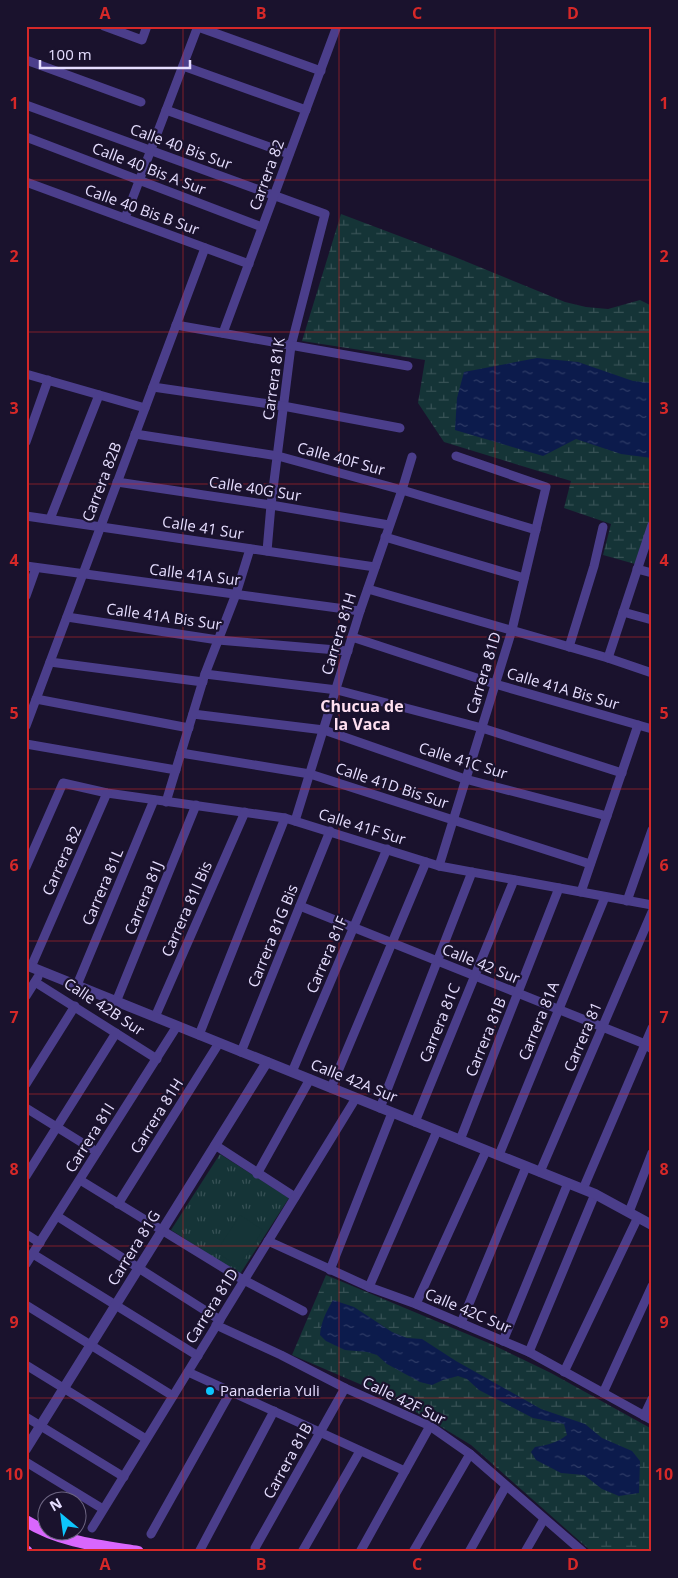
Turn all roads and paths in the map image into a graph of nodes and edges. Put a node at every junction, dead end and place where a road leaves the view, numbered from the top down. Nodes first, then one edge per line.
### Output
1 (104, 26) edge
2 (147, 26) edge
3 (198, 27) edge
4 (335, 27) edge
5 (26, 60) edge
6 (183, 66) junction
7 (321, 71) junction
8 (142, 102) dead end
9 (26, 105) edge
10 (166, 110) junction
11 (306, 110) junction
12 (26, 137) edge
13 (151, 150) junction
14 (290, 154) junction
15 (139, 180) junction
16 (26, 182) edge
17 (274, 196) junction
18 (326, 214) joint
19 (124, 218) junction
20 (262, 227) junction
21 (205, 248) junction
22 (248, 264) junction
23 (176, 325) junction
24 (223, 334) junction
25 (292, 346) junction
26 (408, 366) dead end
27 (26, 374) edge
28 (48, 380) junction
29 (153, 387) junction
30 (99, 395) junction
31 (283, 406) junction
32 (145, 408) junction
33 (400, 428) dead end
34 (135, 434) junction
35 (26, 442) edge
36 (278, 456) junction
37 (456, 456) dead end
38 (412, 457) dead end
39 (117, 482) junction
40 (402, 490) junction
41 (271, 505) junction
42 (26, 516) edge
43 (50, 519) junction
44 (389, 525) junction
45 (652, 525) edge
46 (100, 527) junction
47 (603, 527) dead end
48 (536, 530) junction
49 (385, 537) junction
50 (250, 549) junction
51 (267, 552) junction
52 (26, 566) edge
53 (375, 567) junction
54 (36, 568) junction
55 (637, 569) junction
56 (652, 573) edge
57 (82, 574) junction
58 (524, 578) junction
59 (368, 589) junction
60 (236, 594) junction
61 (26, 596) edge
62 (360, 611) junction
63 (623, 612) junction
64 (67, 617) junction
65 (652, 620) edge
66 (512, 630) junction
67 (352, 637) junction
68 (218, 640) junction
69 (569, 647) junction
70 (348, 651) junction
71 (608, 658) junction
72 (50, 662) junction
73 (652, 673) edge
74 (204, 678) junction
75 (495, 684) junction
76 (336, 690) junction
77 (36, 699) junction
78 (193, 714) junction
79 (638, 725) junction
80 (26, 726) edge
81 (189, 728) junction
82 (482, 728) junction
83 (652, 729) edge
84 (324, 730) junction
85 (26, 744) edge
86 (182, 753) junction
87 (176, 770) junction
88 (622, 773) junction
89 (310, 774) junction
90 (465, 778) junction
91 (107, 793) junction
92 (154, 800) junction
93 (166, 802) junction
94 (196, 805) junction
95 (245, 812) junction
96 (607, 816) junction
97 (285, 818) junction
98 (453, 820) junction
99 (296, 821) junction
100 (652, 830) edge
101 (330, 831) junction
102 (387, 849) junction
103 (426, 862) junction
104 (590, 864) junction
105 (439, 866) junction
106 (26, 867) edge
107 (472, 872) junction
108 (514, 880) junction
109 (559, 888) junction
110 (581, 892) junction
111 (605, 897) junction
112 (627, 901) junction
113 (652, 905) edge
114 (300, 906) junction
115 (652, 912) edge
116 (354, 928) junction
117 (392, 943) junction
118 (437, 961) junction
119 (28, 966) edge
120 (42, 971) junction
121 (474, 976) junction
122 (35, 982) junction
123 (76, 985) junction
124 (518, 993) junction
125 (26, 996) edge
126 (116, 1002) junction
127 (75, 1006) junction
128 (559, 1010) junction
129 (155, 1017) junction
130 (177, 1026) junction
131 (602, 1027) junction
132 (652, 1028) edge
133 (116, 1033) junction
134 (200, 1035) junction
135 (219, 1042) junction
136 (648, 1047) edge
137 (241, 1052) junction
138 (157, 1059) junction
139 (267, 1062) junction
140 (292, 1072) junction
141 (310, 1080) junction
142 (26, 1084) edge
143 (331, 1088) junction
144 (356, 1098) junction
145 (26, 1108) edge
146 (380, 1108) junction
147 (392, 1113) junction
148 (415, 1122) junction
149 (57, 1127) junction
150 (437, 1130) junction
151 (460, 1140) junction
152 (215, 1145) junction
153 (486, 1151) junction
154 (97, 1152) junction
155 (652, 1154) edge
156 (499, 1156) junction
157 (650, 1164) edge
158 (526, 1166) junction
159 (540, 1172) junction
160 (257, 1174) junction
161 (26, 1176) edge
162 (80, 1180) junction
163 (568, 1183) junction
164 (583, 1190) junction
165 (595, 1194) junction
166 (295, 1198) junction
167 (118, 1204) junction
168 (633, 1215) junction
169 (57, 1216) junction
170 (652, 1225) edge
171 (162, 1230) junction
172 (26, 1234) edge
173 (268, 1241) junction
174 (40, 1243) junction
175 (32, 1254) junction
176 (26, 1264) edge
177 (138, 1269) junction
178 (330, 1270) junction
179 (244, 1280) junction
180 (652, 1286) edge
181 (369, 1287) junction
182 (416, 1304) junction
183 (26, 1305) edge
184 (116, 1306) junction
185 (302, 1311) dead end
186 (218, 1323) junction
187 (462, 1323) junction
188 (502, 1341) junction
189 (91, 1345) junction
190 (529, 1352) junction
191 (198, 1356) junction
192 (26, 1365) edge
193 (188, 1372) junction
194 (564, 1372) junction
195 (64, 1388) junction
196 (345, 1388) junction
197 (231, 1391) junction
198 (603, 1393) junction
199 (173, 1396) junction
200 (652, 1399) edge
201 (274, 1411) junction
202 (26, 1417) edge
203 (648, 1418) edge
204 (40, 1426) junction
205 (430, 1426) junction
206 (320, 1432) junction
207 (146, 1439) junction
208 (26, 1449) edge
209 (360, 1450) junction
210 (470, 1454) junction
211 (26, 1462) edge
212 (405, 1471) junction
213 (124, 1476) junction
214 (506, 1486) junction
215 (103, 1510) junction
216 (544, 1519) junction
217 (26, 1521) edge
218 (92, 1528) dead end
219 (151, 1534) dead end
220 (255, 1548) dead end
221 (138, 1552) edge
222 (199, 1552) edge
223 (302, 1552) edge
224 (360, 1552) edge
225 (413, 1552) edge
226 (469, 1552) edge
227 (526, 1552) edge
228 (582, 1552) edge

1 - 2 street
3 - 6 street
3 - 7 street
4 - 7 street, Carrera 82
5 - 8 street
6 - 10 street
6 - 11 street
7 - 11 street, Carrera 82
9 - 13 street, Calle 40 Bis Sur
10 - 13 street
10 - 14 street
11 - 14 street, Carrera 82
12 - 15 street, Calle 40 Bis A Sur
13 - 15 street
13 - 17 street, Calle 40 Bis Sur
14 - 17 street, Carrera 82
15 - 19 street
15 - 20 street, Calle 40 Bis A Sur
16 - 19 street, Calle 40 Bis B Sur
17 - 18 street, Calle 40 Bis Sur
17 - 20 street, Carrera 82
18 - 25 street, Carrera 81K
19 - 21 street, Calle 40 Bis B Sur
20 - 22 street, Carrera 82
21 - 22 street, Calle 40 Bis B Sur
21 - 23 street, Carrera 82B
22 - 24 street, Carrera 82
23 - 24 street
23 - 29 street, Carrera 82B
24 - 25 street
25 - 26 street
25 - 31 street, Carrera 81K
27 - 28 street
28 - 30 street
28 - 35 street
29 - 31 street
29 - 32 street, Carrera 82B
30 - 32 street
30 - 43 street
31 - 33 street
31 - 36 street, Carrera 81K
32 - 34 street, Carrera 82B
34 - 36 street, Calle 40F Sur
34 - 39 street, Carrera 82B
36 - 40 street, Calle 40F Sur
36 - 41 street, Carrera 81K
37 - 48 street, Carrera 81D
38 - 40 street, Carrera 81H
39 - 41 street, Calle 40G Sur
39 - 46 street, Carrera 82B
40 - 44 street, Carrera 81H
40 - 48 street, Calle 40F Sur
41 - 44 street, Calle 40G Sur
41 - 51 street, Carrera 81K
42 - 43 street, Calle 41 Sur
43 - 46 street, Calle 41 Sur
44 - 49 street, Carrera 81H
45 - 55 street
46 - 50 street, Calle 41 Sur
46 - 57 street, Carrera 82B
47 - 69 street
48 - 58 street, Carrera 81D
49 - 53 street, Carrera 81H
49 - 58 street
50 - 51 street, Calle 41 Sur
50 - 60 street
51 - 53 street, Calle 41 Sur
52 - 54 street, Calle 41A Sur
53 - 59 street, Carrera 81H
54 - 57 street, Calle 41A Sur
54 - 61 street
55 - 56 street
55 - 63 street
57 - 60 street, Calle 41A Sur
57 - 64 street, Carrera 82B
58 - 66 street, Carrera 81D
59 - 62 street, Carrera 81H
59 - 66 street
60 - 62 street, Calle 41A Sur
60 - 68 street
62 - 67 street, Carrera 81H
63 - 65 street
63 - 71 street
64 - 68 street, Calle 41A Bis Sur
64 - 72 street, Carrera 82B
66 - 69 street
66 - 75 street, Carrera 81D
67 - 70 street, Carrera 81H
67 - 75 street, Calle 41A Bis Sur
68 - 70 street, Calle 41A Bis Sur
68 - 74 street
69 - 71 street
70 - 76 street, Carrera 81H
71 - 73 street
72 - 74 street
72 - 77 street, Carrera 82B
74 - 76 street
74 - 78 street
75 - 79 street, Calle 41A Bis Sur
75 - 82 street, Carrera 81D
76 - 82 street
76 - 84 street, Carrera 81H
77 - 80 street, Carrera 82B
77 - 81 street
78 - 81 street
78 - 84 street, Calle 41C Sur
79 - 83 street, Calle 41A Bis Sur
79 - 88 street
81 - 86 street
82 - 88 street
82 - 90 street, Carrera 81D
84 - 89 street, Carrera 81H
84 - 90 street, Calle 41C Sur
85 - 87 street
86 - 87 street
86 - 89 street, Calle 41D Bis Sur
87 - 93 street
88 - 96 street
89 - 98 street, Calle 41D Bis Sur
89 - 99 street, Carrera 81H
90 - 96 street, Calle 41C Sur
90 - 98 street, Carrera 81D
91 - 92 street, Calle 41F Sur
91 - 106 street, Calle 41F Sur
91 - 119 street, Carrera 82
92 - 93 street, Calle 41F Sur
92 - 123 street, Carrera 81L
93 - 94 street, Calle 41F Sur
94 - 95 street, Calle 41F Sur
94 - 126 street, Carrera 81J
95 - 97 street, Calle 41F Sur
95 - 129 street, Carrera 81I Bis
96 - 104 street
97 - 99 street, Calle 41F Sur
97 - 134 street
98 - 104 street, Calle 41D Bis Sur
98 - 105 street, Carrera 81D
99 - 101 street, Calle 41F Sur
100 - 112 street
101 - 102 street, Calle 41F Sur
101 - 114 street, Carrera 81G Bis
102 - 103 street, Calle 41F Sur
102 - 116 street, Carrera 81F
103 - 105 street, Calle 41F Sur
103 - 117 street
104 - 110 street
105 - 107 street, Calle 41F Sur
107 - 108 street, Calle 41F Sur
107 - 118 street
108 - 109 street, Calle 41F Sur
108 - 121 street, Carrera 81C
109 - 110 street, Calle 41F Sur
109 - 124 street, Carrera 81B
110 - 111 street, Calle 41F Sur
111 - 112 street, Calle 41F Sur
111 - 128 street, Carrera 81A
112 - 113 street, Calle 41F Sur
114 - 116 street, Calle 42 Sur
114 - 137 street, Carrera 81G Bis
115 - 131 street, Carrera 81
116 - 117 street, Calle 42 Sur
116 - 140 street, Carrera 81F
117 - 118 street, Calle 42 Sur
117 - 143 street
118 - 121 street, Calle 42 Sur
118 - 146 street
119 - 120 street
120 - 122 street
120 - 123 street, Calle 42A Sur
121 - 124 street, Calle 42 Sur
121 - 148 street, Carrera 81C
122 - 125 street
122 - 127 street, Calle 42B Sur
123 - 126 street, Calle 42A Sur
124 - 128 street, Calle 42 Sur
124 - 151 street, Carrera 81B
126 - 129 street, Calle 42A Sur
127 - 133 street, Calle 42B Sur
127 - 142 street
128 - 131 street, Calle 42 Sur
128 - 156 street, Carrera 81A
129 - 130 street, Calle 42A Sur
130 - 134 street, Calle 42A Sur
130 - 138 street, Carrera 81I
131 - 136 street, Calle 42 Sur
131 - 159 street, Carrera 81
132 - 136 street
133 - 138 street, Calle 42B Sur
133 - 149 street
134 - 135 street, Calle 42A Sur
135 - 137 street, Calle 42A Sur
135 - 167 street, Carrera 81H
136 - 164 street
137 - 139 street, Calle 42A Sur
138 - 154 street, Carrera 81I
139 - 140 street, Calle 42A Sur
139 - 152 street, Carrera 81G
140 - 141 street, Calle 42A Sur
141 - 143 street, Calle 42A Sur
141 - 160 street
143 - 144 street, Calle 42A Sur
144 - 146 street, Calle 42A Sur
144 - 166 street, Carrera 81D
145 - 149 street
146 - 147 street, Calle 42A Sur
147 - 148 street, Calle 42A Sur
147 - 178 street
148 - 150 street, Calle 42A Sur
149 - 154 street
149 - 161 street
150 - 151 street, Calle 42A Sur
150 - 181 street
151 - 153 street, Calle 42A Sur
152 - 160 street
152 - 171 street, Carrera 81G
153 - 156 street, Calle 42A Sur
153 - 182 street
154 - 162 street, Carrera 81I
155 - 157 street
156 - 158 street, Calle 42A Sur
157 - 168 street
158 - 159 street, Calle 42A Sur
158 - 187 street
159 - 163 street, Calle 42A Sur
160 - 166 street
162 - 167 street
162 - 169 street, Carrera 81I
163 - 164 street, Calle 42A Sur
163 - 188 street
164 - 165 street, Calle 42A Sur
165 - 168 street, Calle 42A Sur
165 - 190 street
166 - 173 street, Carrera 81D
167 - 171 street
168 - 170 street, Calle 42A Sur
168 - 194 street
169 - 174 street, Carrera 81I
169 - 177 street, Calle 42F Sur
171 - 177 street, Carrera 81G
171 - 179 street
172 - 174 street
173 - 178 street, Calle 42C Sur
173 - 179 street, Carrera 81D
174 - 175 street, Carrera 81I
175 - 176 street, Carrera 81I
175 - 184 street
177 - 184 street, Carrera 81G
177 - 186 street, Calle 42F Sur
178 - 181 street, Calle 42C Sur
179 - 185 street
179 - 186 street, Carrera 81D
180 - 198 street
181 - 182 street, Calle 42C Sur
182 - 187 street, Calle 42C Sur
183 - 189 street
184 - 189 street, Carrera 81G
184 - 191 street
186 - 191 street, Carrera 81D
186 - 196 street, Calle 42F Sur
187 - 188 street, Calle 42C Sur
188 - 190 street, Calle 42C Sur
189 - 195 street, Carrera 81G
189 - 199 street
190 - 194 street, Calle 42C Sur
191 - 193 street, Carrera 81D
192 - 195 street
193 - 197 street
193 - 199 street, Carrera 81D
194 - 198 street, Calle 42C Sur
195 - 204 street, Carrera 81G
195 - 207 street
196 - 205 street, Calle 42F Sur
196 - 206 street, Carrera 81B
197 - 201 street
197 - 219 street
198 - 203 street, Calle 42C Sur
199 - 207 street, Carrera 81D
200 - 203 street
201 - 206 street
201 - 222 street
202 - 204 street
204 - 208 street, Carrera 81G
204 - 213 street
205 - 210 street, Calle 42F Sur
205 - 212 street
206 - 209 street
206 - 220 street, Carrera 81B
207 - 213 street, Carrera 81D
209 - 212 street
209 - 223 street
210 - 214 street, Calle 42F Sur
210 - 225 street
211 - 215 street
212 - 224 street
213 - 215 street, Carrera 81D
214 - 216 street, Calle 42F Sur
214 - 226 street
215 - 218 street, Carrera 81D
216 - 227 street
216 - 228 street, Calle 42F Sur
217 - 221 main road

